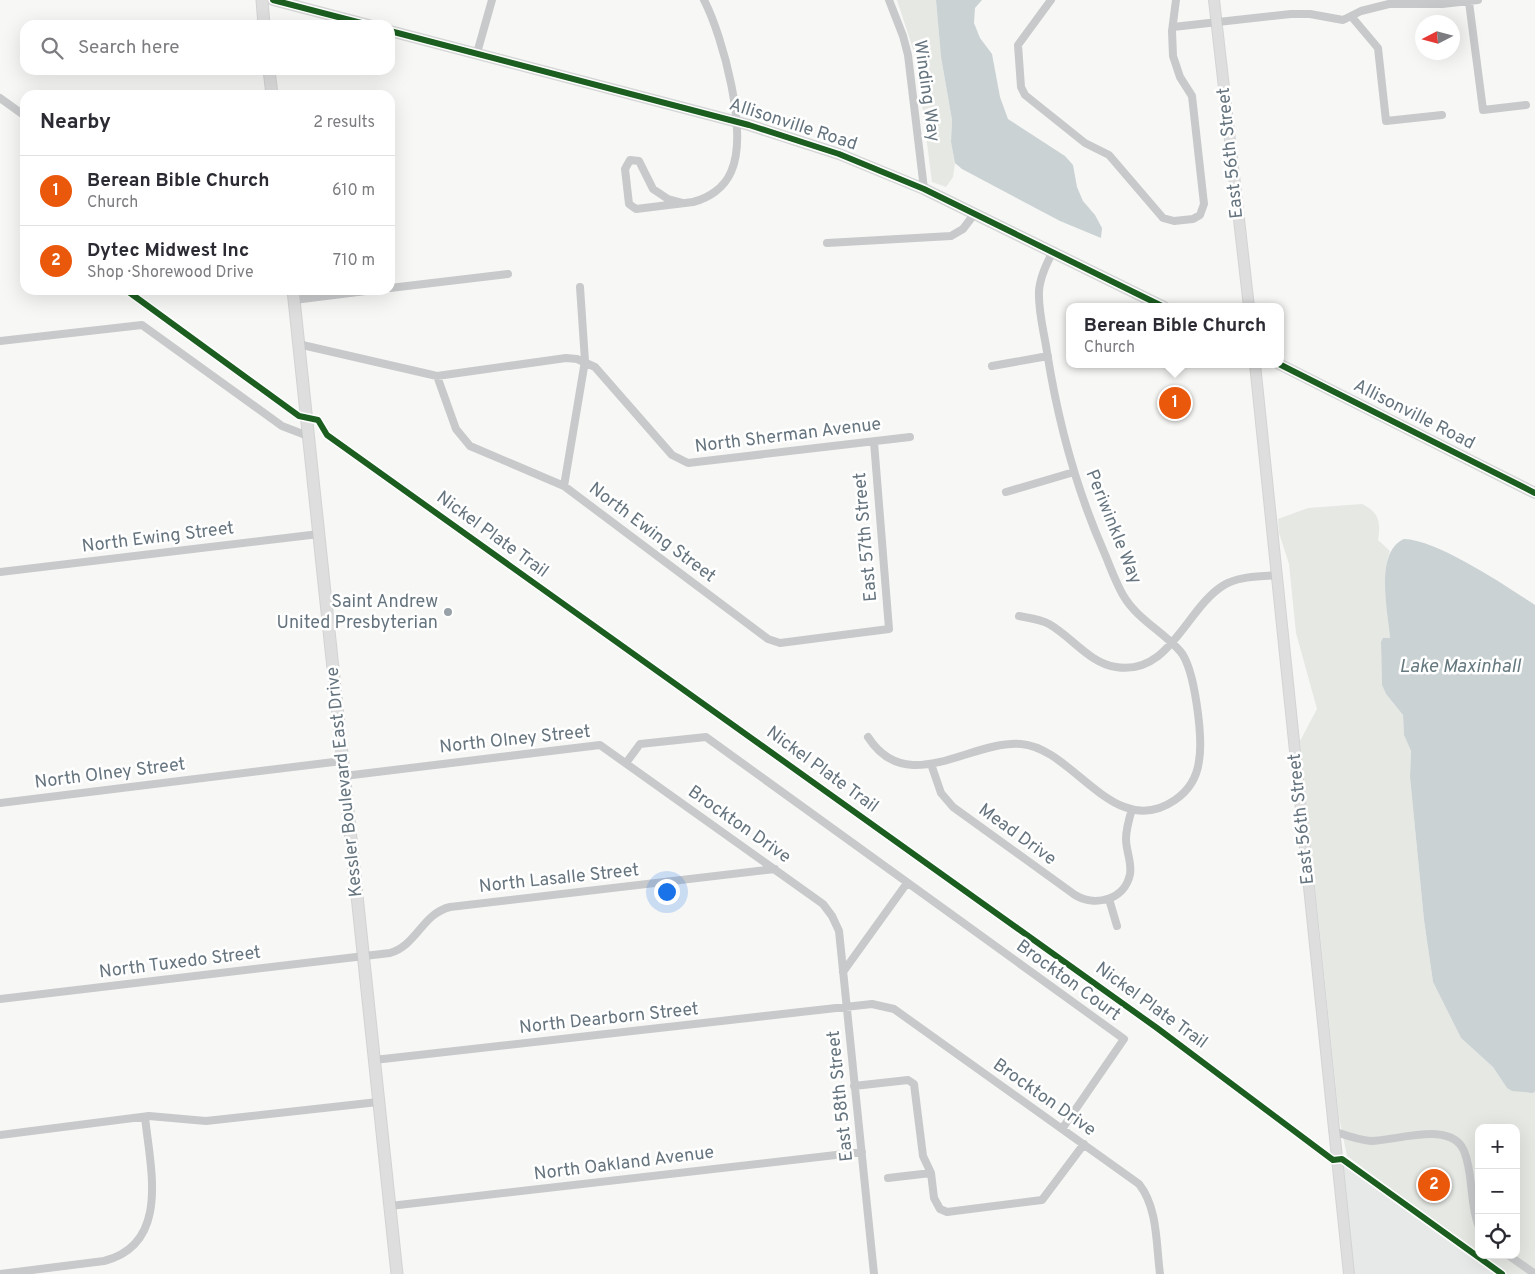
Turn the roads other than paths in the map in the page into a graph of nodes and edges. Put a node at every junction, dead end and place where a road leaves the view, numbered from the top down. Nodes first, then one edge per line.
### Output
1 (262, 0) edge
2 (273, 0) edge
3 (492, 0) edge
4 (704, 0) edge
5 (889, 0) edge
6 (1052, 0) edge
7 (1176, 0) edge
8 (1214, 0) edge
9 (1478, 0) edge
10 (1469, 2) junction
11 (1351, 16) junction
12 (264, 20) edge
13 (349, 20) edge
14 (1217, 23) junction
15 (1173, 28) junction
16 (395, 32) edge
17 (477, 53) junction
18 (270, 75) edge
19 (271, 90) edge
20 (0, 98) edge
21 (1526, 106) dead end
22 (20, 112) edge
23 (1442, 116) dead end
24 (735, 122) junction
25 (924, 188) junction
26 (683, 203) junction
27 (974, 213) junction
28 (827, 243) dead end
29 (1053, 251) junction
30 (508, 274) dead end
31 (395, 287) edge
32 (580, 287) dead end
33 (293, 295) edge
34 (1156, 303) edge
35 (1249, 303) edge
36 (0, 341) edge
37 (298, 344) junction
38 (1048, 356) junction
39 (585, 361) junction
40 (992, 366) dead end
41 (1284, 367) edge
42 (1255, 368) edge
43 (437, 376) junction
44 (308, 436) junction
45 (910, 437) dead end
46 (874, 442) junction
47 (1074, 472) junction
48 (564, 486) junction
49 (1006, 492) dead end
50 (1535, 494) edge
51 (319, 534) junction
52 (0, 572) edge
53 (1276, 575) junction
54 (1019, 616) dead end
55 (889, 629) joint
56 (1171, 643) junction
57 (868, 738) dead end
58 (342, 761) junction
59 (626, 763) junction
60 (931, 764) junction
61 (344, 776) junction
62 (0, 803) edge
63 (1132, 809) junction
64 (776, 869) junction
65 (907, 883) junction
66 (1109, 899) junction
67 (832, 916) joint
68 (1117, 926) dead end
69 (363, 955) junction
70 (843, 972) junction
71 (0, 999) edge
72 (846, 1007) junction
73 (374, 1060) junction
74 (854, 1086) junction
75 (378, 1102) junction
76 (145, 1117) junction
77 (1062, 1130) junction
78 (1333, 1131) junction
79 (0, 1135) edge
80 (1084, 1144) junction
81 (862, 1152) junction
82 (931, 1173) junction
83 (888, 1178) dead end
84 (1475, 1185) edge
85 (390, 1206) junction
86 (1475, 1214) edge
87 (1513, 1259) edge
88 (0, 1274) edge
89 (397, 1274) edge
90 (874, 1274) edge
91 (1160, 1274) edge
92 (1349, 1274) edge
93 (1534, 1274) edge

1 - 12 main road
2 - 13 street
3 - 17 street
4 - 24 street
5 - 25 street, Winding Way
6 - 15 street
7 - 15 street
8 - 14 street, East 56th Street
9 - 10 street
10 - 11 street
10 - 21 street
11 - 14 street
11 - 23 street
14 - 15 street
14 - 35 street, East 56th Street
16 - 17 street, Allisonville Road
17 - 24 street, Allisonville Road
18 - 19 main road
20 - 22 street
24 - 25 street, Allisonville Road
24 - 26 street
25 - 27 street, Allisonville Road
26 - 26 street
27 - 28 street
27 - 29 street, Allisonville Road
29 - 34 street, Allisonville Road
29 - 38 street, Periwinkle Way
30 - 31 street
32 - 39 street
33 - 37 main road, Kessler Boulevard East Drive
36 - 44 street
37 - 43 street
37 - 44 main road, Kessler Boulevard East Drive
38 - 40 street
38 - 47 street, Periwinkle Way
39 - 43 street
39 - 46 street, North Sherman Avenue
39 - 48 street
41 - 50 street, Allisonville Road
42 - 53 street, East 56th Street
43 - 48 street, North Ewing Street
44 - 51 main road, Kessler Boulevard East Drive
45 - 46 street, North Sherman Avenue
46 - 55 street, East 57th Street
47 - 49 street
47 - 56 street, Periwinkle Way
48 - 55 street, North Ewing Street
51 - 52 street, North Ewing Street
51 - 58 main road, Kessler Boulevard East Drive
53 - 56 street
53 - 78 street, East 56th Street
54 - 56 street
56 - 63 street, Periwinkle Way
57 - 60 street
58 - 61 main road, Kessler Boulevard East Drive
58 - 62 street, North Olney Street
59 - 61 street, North Olney Street
59 - 64 street, Brockton Drive
59 - 65 street, Brockton Court
60 - 63 street
60 - 66 street, Mead Drive
61 - 69 main road, Kessler Boulevard East Drive
63 - 66 street
64 - 67 street, Brockton Drive
64 - 69 street, North Lasalle Street
65 - 70 street
65 - 77 street, Brockton Court
66 - 68 street
67 - 70 street, East 58th Street
69 - 71 street, North Tuxedo Street
69 - 73 main road, Kessler Boulevard East Drive
70 - 72 street, East 58th Street
72 - 73 street, North Dearborn Street
72 - 74 street, East 58th Street
72 - 77 street, Brockton Drive
73 - 75 main road, Kessler Boulevard East Drive
74 - 81 street, East 58th Street
74 - 82 street
75 - 76 street
75 - 85 main road, Kessler Boulevard East Drive
76 - 79 street
76 - 88 street
77 - 80 street, Brockton Drive
78 - 84 street
78 - 92 street, East 56th Street
80 - 82 street
80 - 91 street, Brockton Drive
81 - 85 street, North Oakland Avenue
81 - 90 street, East 58th Street
82 - 83 street
84 - 86 street
85 - 89 main road, Kessler Boulevard East Drive
87 - 93 street

